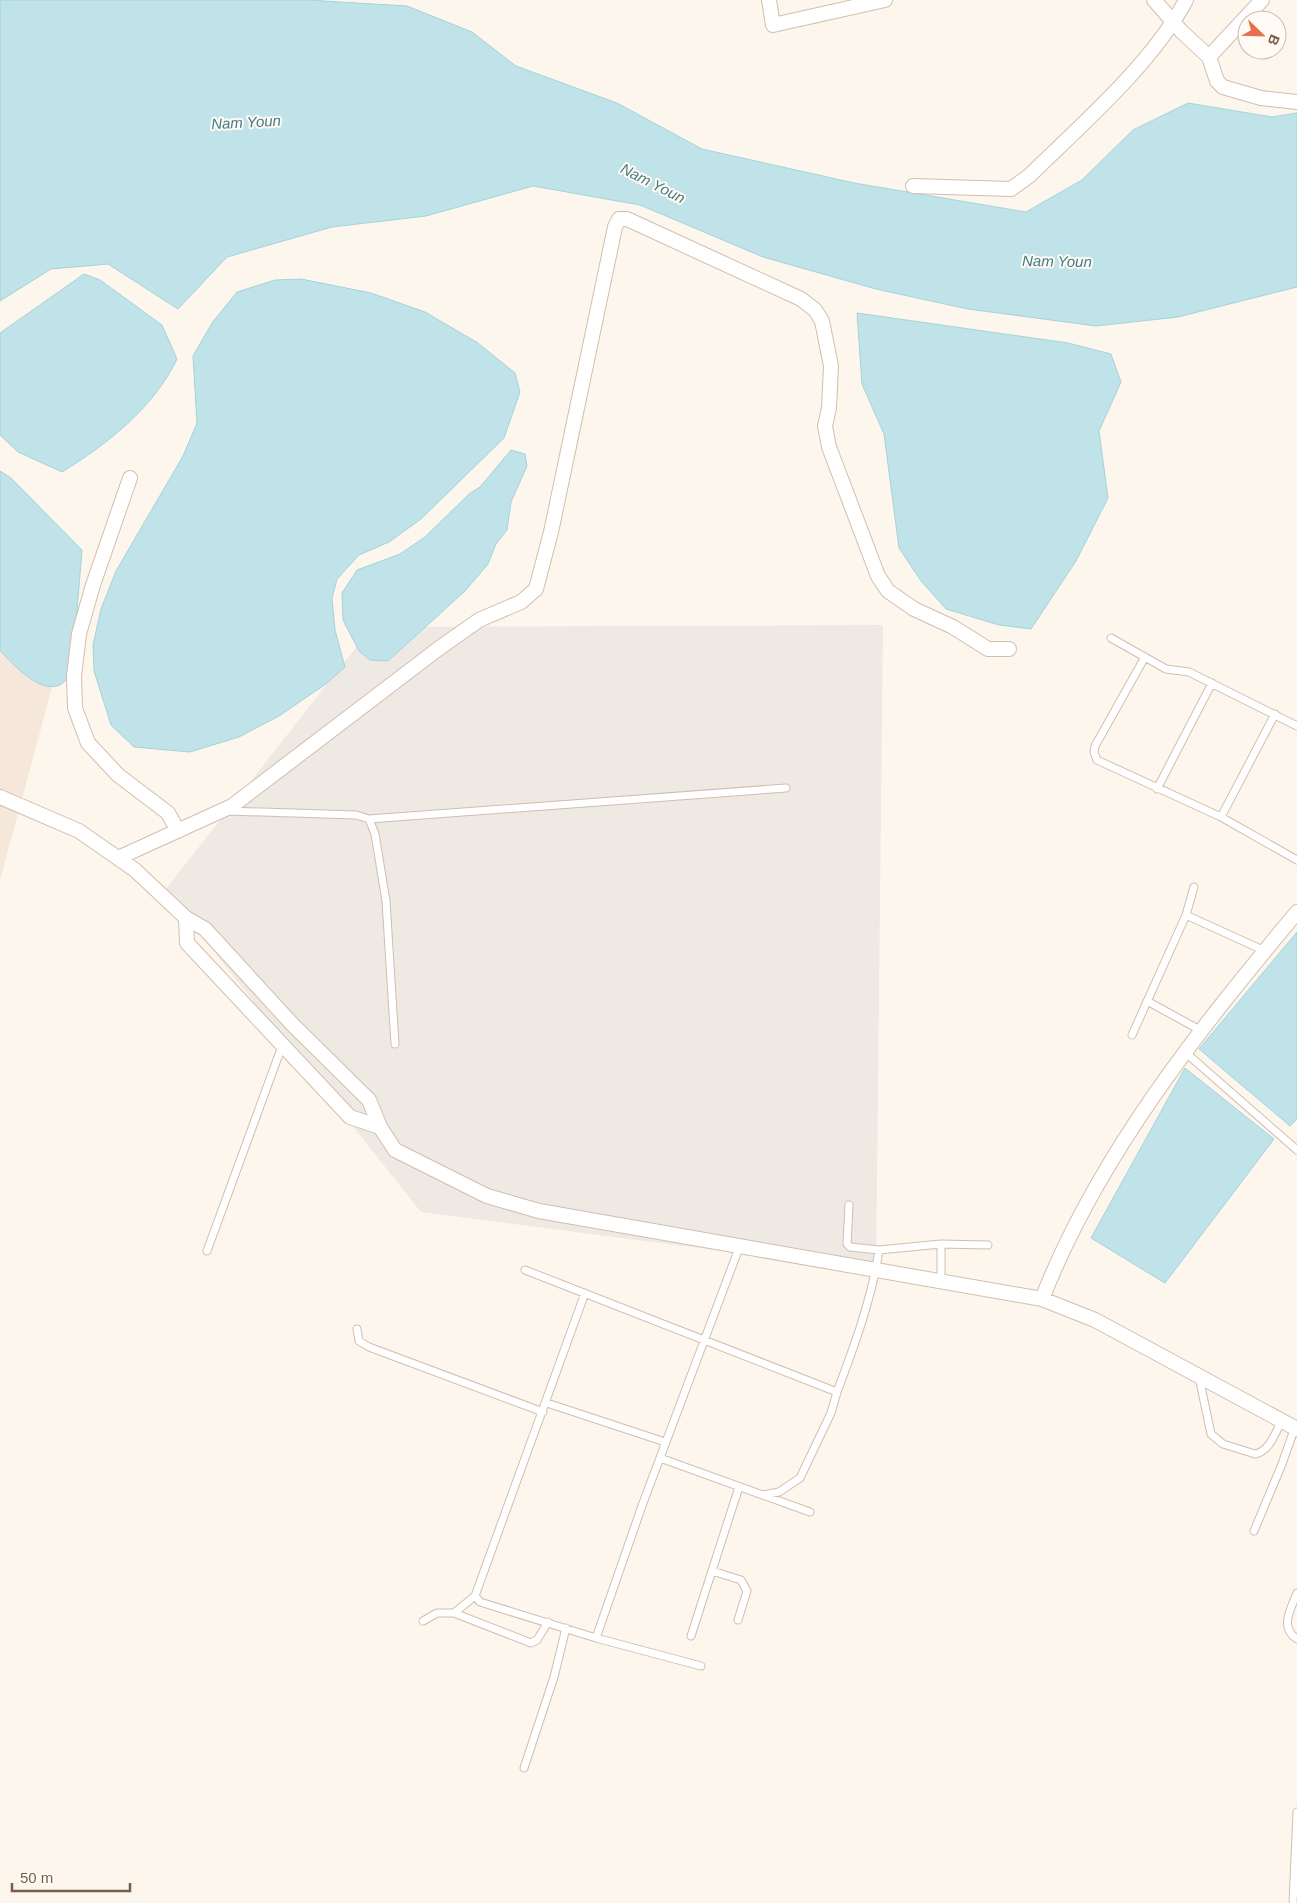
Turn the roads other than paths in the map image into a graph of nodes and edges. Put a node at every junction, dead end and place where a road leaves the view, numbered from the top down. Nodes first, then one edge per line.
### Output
1 (769, 0) edge
2 (885, 0) edge
3 (1154, 0) edge
4 (1186, 0) edge
5 (1262, 0) edge
6 (1178, 26) junction
7 (1206, 53) junction
8 (1297, 102) edge
9 (913, 186) dead end
10 (130, 478) dead end
11 (1111, 638) dead end
12 (1009, 649) dead end
13 (1145, 657) junction
14 (1212, 683) junction
15 (1275, 714) junction
16 (1297, 726) edge
17 (786, 788) dead end
18 (1157, 789) junction
19 (0, 797) edge
20 (222, 811) junction
21 (1221, 817) junction
22 (368, 820) junction
23 (178, 830) junction
24 (118, 858) junction
25 (1297, 860) edge
26 (1194, 887) dead end
27 (1297, 912) edge
28 (1186, 915) junction
29 (186, 918) junction
30 (1265, 951) junction
31 (1147, 1001) junction
32 (1200, 1030) junction
33 (1132, 1035) dead end
34 (395, 1044) dead end
35 (282, 1046) junction
36 (1186, 1053) junction
37 (380, 1127) junction
38 (1296, 1147) edge
39 (849, 1206) dead end
40 (941, 1244) junction
41 (988, 1245) dead end
42 (739, 1248) junction
43 (879, 1250) junction
44 (207, 1251) dead end
45 (525, 1270) dead end
46 (876, 1271) junction
47 (941, 1282) junction
48 (585, 1293) junction
49 (1042, 1299) junction
50 (357, 1329) dead end
51 (704, 1340) junction
52 (1198, 1375) junction
53 (837, 1392) junction
54 (547, 1403) junction
55 (543, 1412) junction
56 (1282, 1420) junction
57 (1296, 1428) edge
58 (666, 1442) junction
59 (660, 1458) junction
60 (739, 1487) junction
61 (763, 1495) junction
62 (810, 1512) dead end
63 (1254, 1531) dead end
64 (712, 1571) junction
65 (1297, 1593) edge
66 (475, 1596) junction
67 (454, 1613) junction
68 (738, 1620) dead end
69 (423, 1622) dead end
70 (548, 1622) junction
71 (566, 1628) junction
72 (691, 1636) dead end
73 (596, 1638) junction
74 (1297, 1639) edge
75 (701, 1666) dead end
76 (524, 1768) dead end
77 (1297, 1812) edge
78 (1293, 1903) edge

1 - 2 street
3 - 6 street
4 - 6 street
5 - 7 street
6 - 7 street
6 - 9 street
7 - 8 street
10 - 23 street
11 - 13 lane
12 - 20 street
13 - 14 lane
13 - 18 lane
14 - 15 lane
14 - 18 lane
15 - 16 lane
15 - 21 lane
17 - 22 lane
18 - 21 lane
19 - 24 street
20 - 22 lane
20 - 23 street
21 - 25 lane
22 - 34 lane
23 - 24 street
24 - 29 street
26 - 28 lane
27 - 30 street
28 - 30 lane
28 - 31 lane
29 - 35 street
29 - 37 street
30 - 32 street
31 - 32 lane
31 - 33 lane
32 - 36 street
35 - 37 street
35 - 44 lane
36 - 38 lane
36 - 49 street
37 - 42 street
39 - 43 lane
40 - 41 lane
40 - 43 lane
40 - 47 lane
42 - 46 street
42 - 51 lane
43 - 46 lane
45 - 48 lane
46 - 47 street
46 - 53 lane
47 - 49 street
48 - 51 lane
48 - 54 lane
49 - 52 street
50 - 55 lane
51 - 53 lane
51 - 58 lane
52 - 56 street
52 - 56 lane
53 - 61 lane
54 - 55 lane
54 - 58 lane
55 - 66 lane
56 - 57 street
57 - 63 lane
58 - 59 lane
59 - 60 lane
59 - 73 lane
60 - 61 lane
60 - 64 lane
61 - 62 lane
64 - 68 lane
64 - 72 lane
65 - 74 lane
66 - 67 lane
66 - 70 lane
67 - 69 lane
67 - 70 lane
70 - 71 lane
71 - 73 lane
71 - 76 lane
73 - 75 lane
77 - 78 lane

